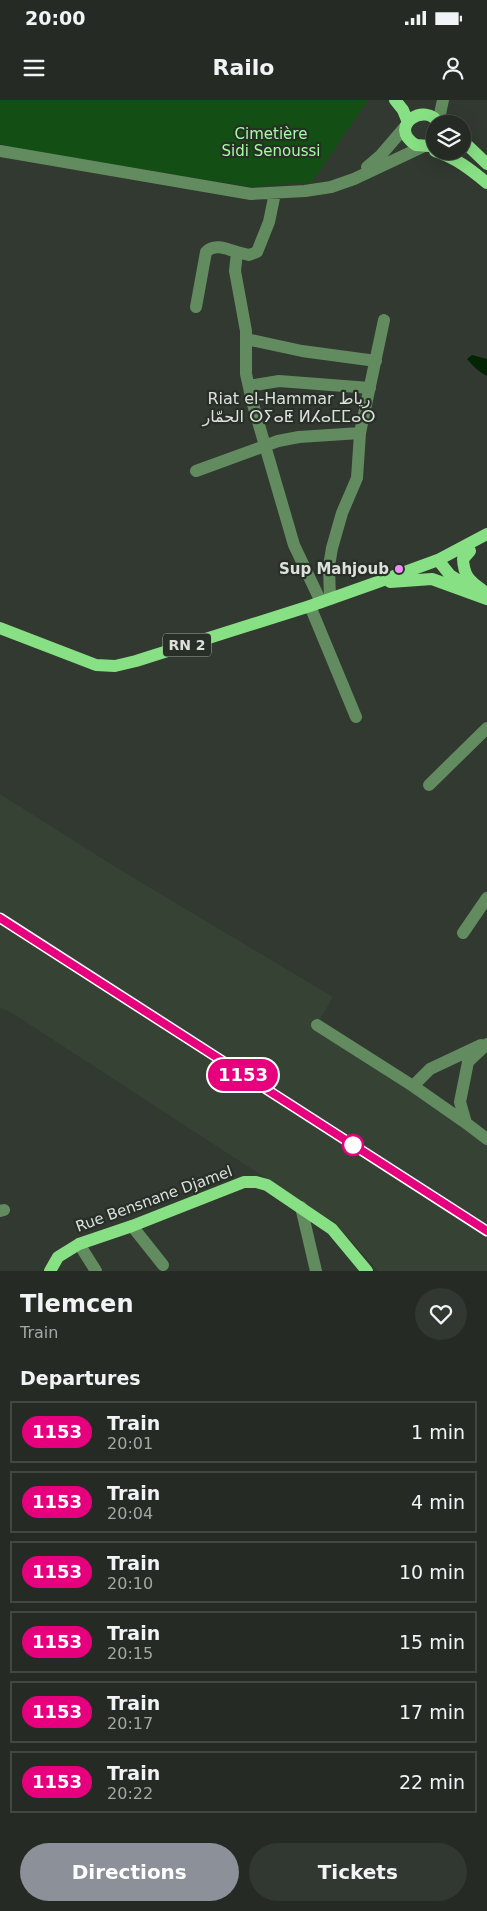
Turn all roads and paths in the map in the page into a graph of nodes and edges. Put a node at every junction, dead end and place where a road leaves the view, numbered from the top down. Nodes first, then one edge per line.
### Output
1 (395, 100) edge
2 (418, 100) edge
3 (443, 100) edge
4 (432, 115) edge
5 (433, 115) edge
6 (440, 115) edge
7 (406, 123) junction
8 (426, 146) edge
9 (426, 149) edge
10 (471, 149) edge
11 (0, 151) edge
12 (457, 160) edge
13 (487, 164) edge
14 (354, 179) junction
15 (487, 183) edge
16 (275, 193) junction
17 (237, 252) junction
18 (196, 307) dead end
19 (384, 320) dead end
20 (246, 339) junction
21 (376, 361) junction
22 (249, 386) junction
23 (370, 388) junction
24 (360, 433) junction
25 (265, 445) junction
26 (196, 472) dead end
27 (487, 534) edge
28 (487, 539) edge
29 (470, 551) junction
30 (440, 563) junction
31 (375, 583) junction
32 (487, 597) edge
33 (320, 602) junction
34 (0, 628) edge
35 (356, 717) dead end
36 (487, 728) edge
37 (429, 785) dead end
38 (487, 898) edge
39 (463, 933) dead end
40 (317, 1025) dead end
41 (487, 1043) edge
42 (413, 1086) junction
43 (466, 1123) junction
44 (487, 1139) edge
45 (301, 1207) junction
46 (132, 1226) junction
47 (79, 1244) junction
48 (163, 1265) dead end
49 (50, 1271) edge
50 (96, 1271) edge
51 (316, 1271) edge
52 (368, 1271) edge

1 - 7 main road
2 - 5 main road
3 - 6 street
4 - 7 main road
7 - 8 main road
7 - 14 street
9 - 14 street
10 - 13 main road
11 - 16 street
12 - 15 main road
14 - 16 street
16 - 17 street
17 - 18 street
17 - 20 street
19 - 21 street
20 - 21 street
20 - 22 street
21 - 23 street
22 - 23 street
22 - 25 street
23 - 24 street
24 - 25 street
24 - 33 street
25 - 26 street
25 - 33 street
27 - 30 main road, RN 2
28 - 29 main road, RN 2
29 - 30 main road, RN 2
29 - 32 main road
30 - 31 main road, RN 2
30 - 32 main road
31 - 32 main road
31 - 33 main road, RN 2
33 - 34 main road, RN 2
33 - 35 street
36 - 37 street
38 - 39 street
40 - 42 street
41 - 42 street
41 - 43 street
42 - 43 street
43 - 44 street
45 - 46 main road, Rue Bensnane Djamel
45 - 51 street
45 - 52 main road, Rue Bensnane Djamel
46 - 47 main road, Rue Bensnane Djamel
46 - 48 street
47 - 49 main road, Rue Bensnane Djamel
47 - 50 street

